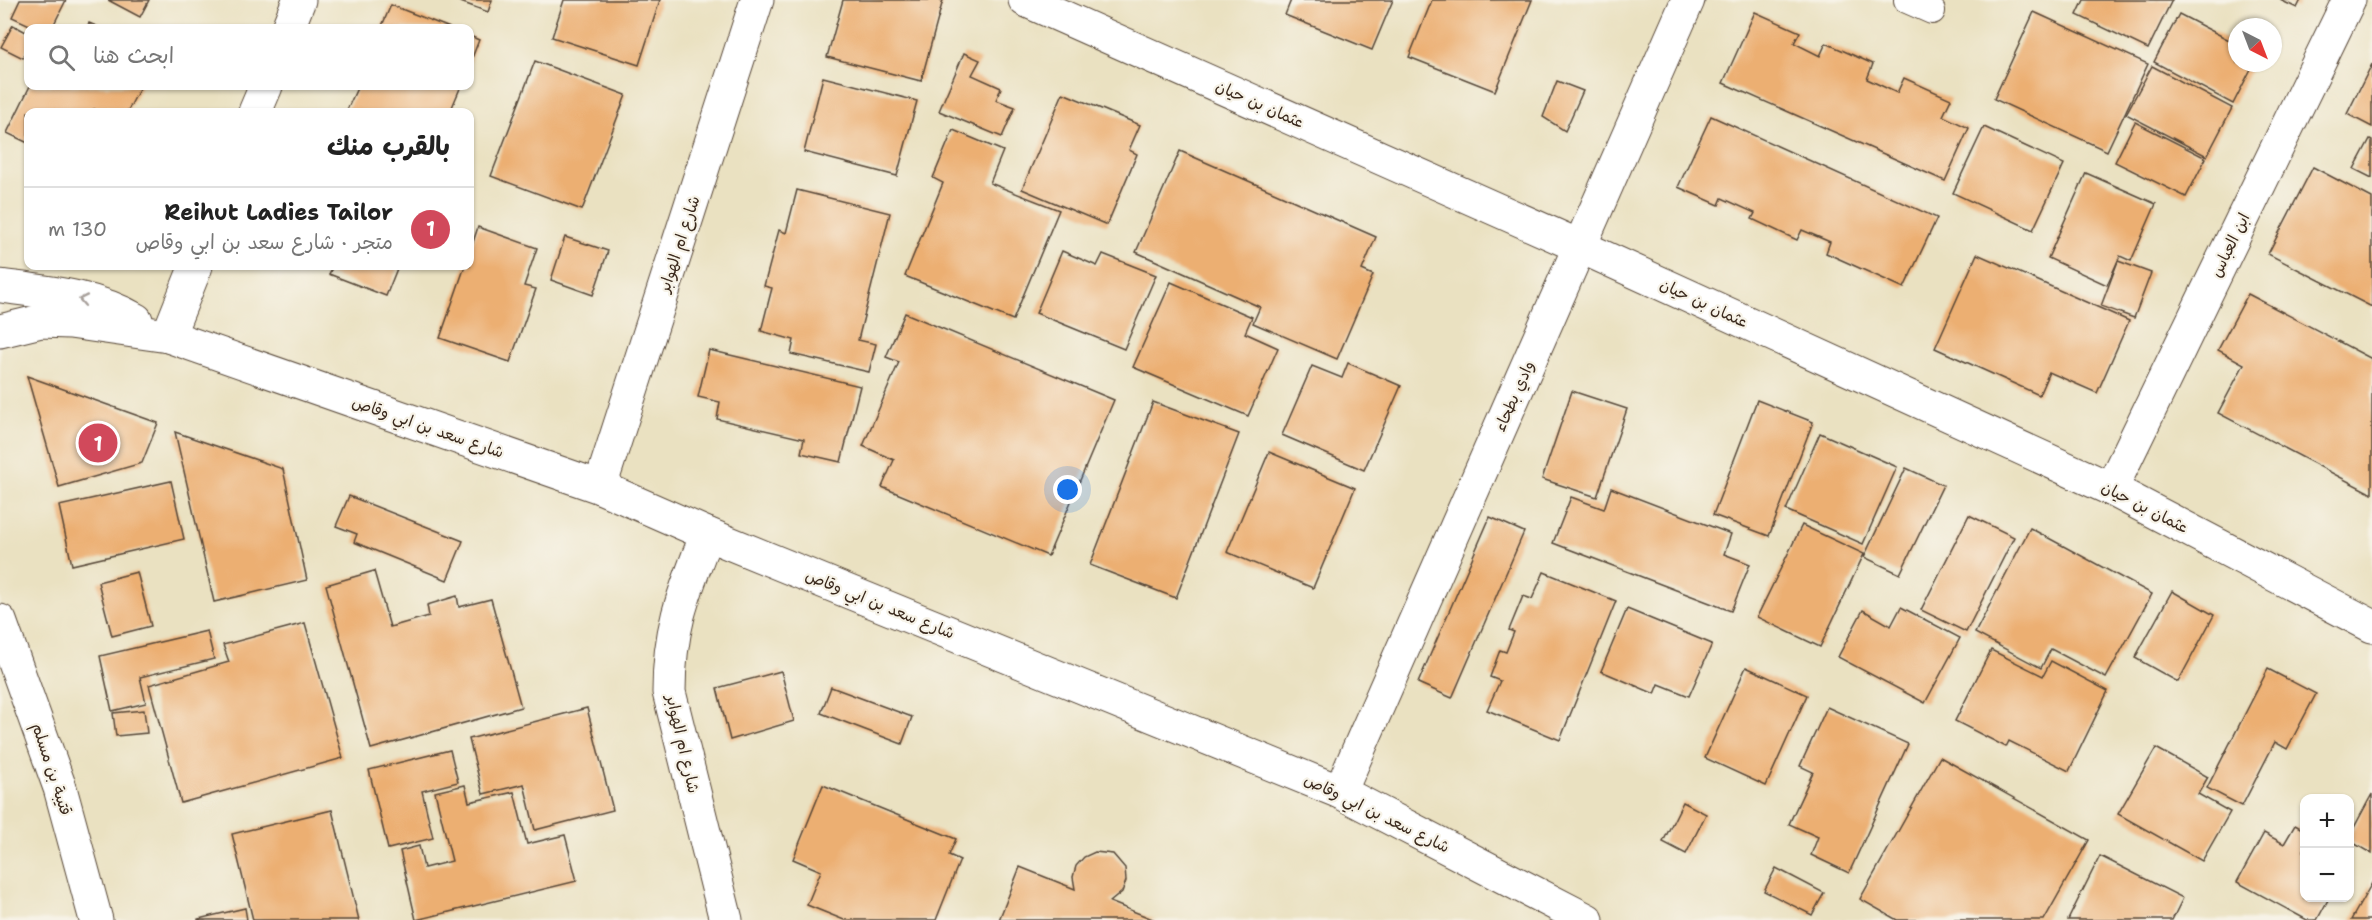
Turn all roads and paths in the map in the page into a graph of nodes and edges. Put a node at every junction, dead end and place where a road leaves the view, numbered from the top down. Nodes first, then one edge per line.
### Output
1 (299, 0) edge
2 (757, 0) edge
3 (1025, 0) edge
4 (1688, 0) edge
5 (1907, 0) edge
6 (2349, 0) edge
7 (1932, 11) dead end
8 (290, 24) edge
9 (264, 90) edge
10 (257, 108) edge
11 (1579, 246) junction
12 (194, 270) edge
13 (0, 286) edge
14 (0, 331) edge
15 (161, 335) junction
16 (600, 487) junction
17 (2111, 489) junction
18 (707, 534) junction
19 (0, 621) edge
20 (2372, 626) edge
21 (1340, 792) junction
22 (96, 920) edge
23 (726, 920) edge
24 (1587, 920) edge

1 - 8 street
2 - 16 street, شارع ام الهوابر
3 - 11 street, عثمان بن حيان
4 - 11 street, وادي بطحاء
5 - 7 lane
6 - 17 street, ابن العباس
9 - 10 street
11 - 17 street, عثمان بن حيان
11 - 21 street, وادي بطحاء
12 - 15 street
15 -> 13 street, شارع سعد بن ابي وقاص
14 - 15 street, شارع سعد بن ابي وقاص
15 - 16 street, شارع سعد بن ابي وقاص
16 - 18 street, شارع سعد بن ابي وقاص
17 - 20 street, عثمان بن حيان
18 - 21 street, شارع سعد بن ابي وقاص
18 - 23 street, شارع ام الهوابر
19 - 22 street, قتيبة بن مسلم
21 - 24 street, شارع سعد بن ابي وقاص

